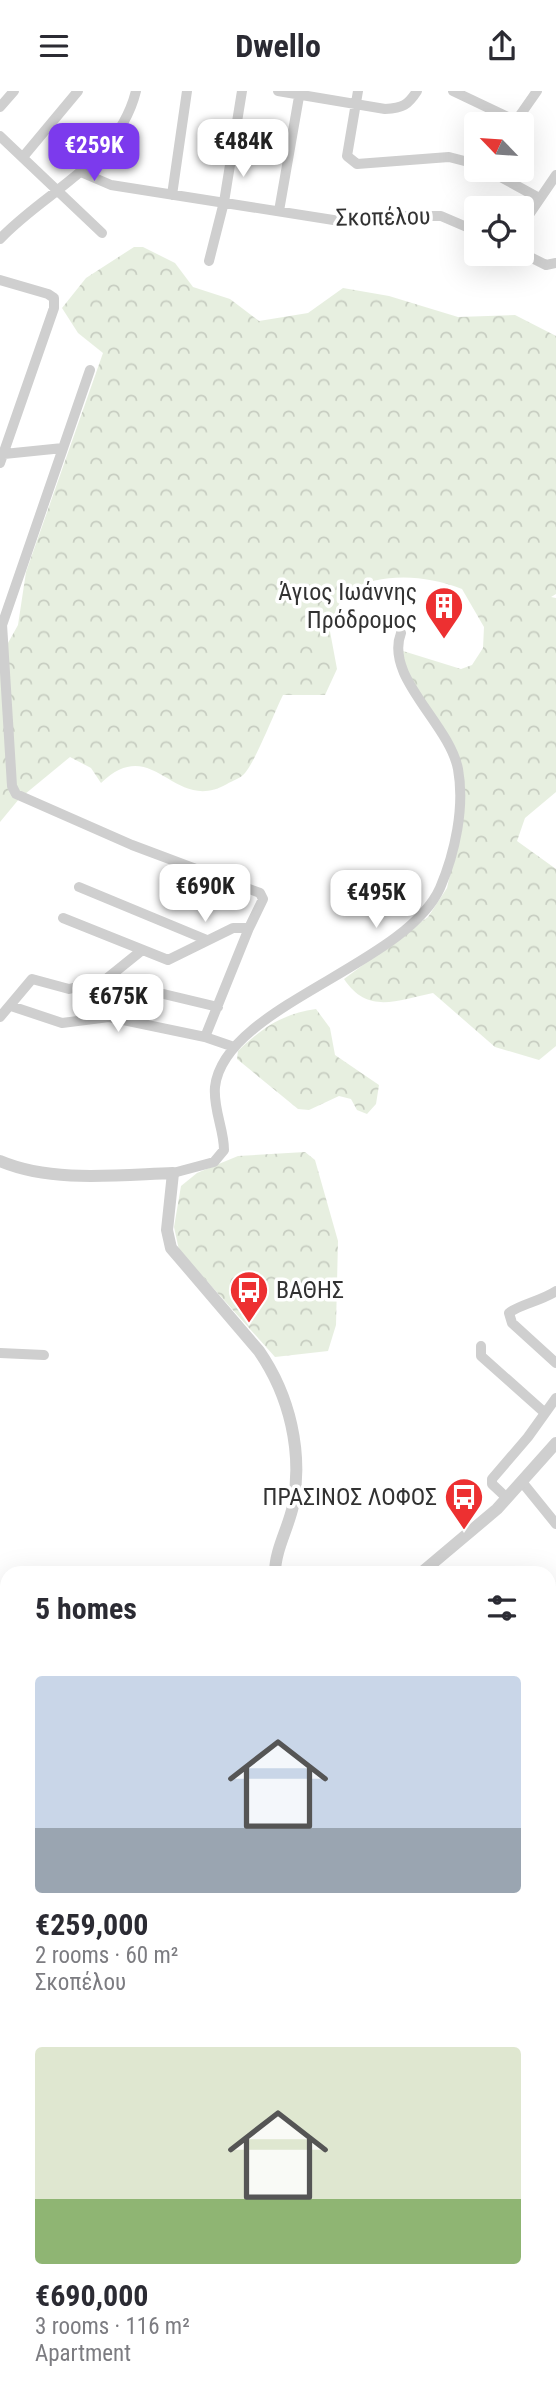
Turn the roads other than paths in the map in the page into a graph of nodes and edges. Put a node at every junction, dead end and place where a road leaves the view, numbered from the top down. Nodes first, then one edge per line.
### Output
1 (14, 91) edge
2 (78, 91) edge
3 (136, 91) edge
4 (187, 91) edge
5 (242, 91) edge
6 (278, 91) edge
7 (358, 91) edge
8 (416, 91) edge
9 (453, 91) edge
10 (537, 91) edge
11 (300, 93) edge
12 (474, 95) edge
13 (356, 105) junction
14 (0, 107) edge
15 (0, 135) edge
16 (23, 157) junction
17 (464, 161) edge
18 (83, 173) junction
19 (556, 176) edge
20 (510, 182) edge
21 (58, 191) junction
22 (172, 195) junction
23 (539, 198) junction
24 (224, 202) junction
25 (534, 206) edge
26 (279, 211) junction
27 (464, 226) edge
28 (102, 233) dead end
29 (0, 239) edge
30 (534, 259) edge
31 (209, 261) dead end
32 (556, 263) edge
33 (0, 280) edge
34 (90, 370) dead end
35 (63, 448) junction
36 (2, 459) edge
37 (1, 628) edge
38 (401, 632) dead end
39 (79, 887) dead end
40 (63, 918) dead end
41 (249, 928) junction
42 (207, 940) junction
43 (141, 951) junction
44 (105, 980) junction
45 (10, 1006) junction
46 (218, 1007) junction
47 (0, 1017) edge
48 (205, 1037) junction
49 (234, 1047) junction
50 (0, 1161) edge
51 (173, 1173) junction
52 (556, 1291) edge
53 (481, 1346) dead end
54 (0, 1353) edge
55 (44, 1355) dead end
56 (556, 1363) edge
57 (556, 1398) edge
58 (545, 1413) junction
59 (556, 1443) edge
60 (522, 1482) junction
61 (507, 1499) junction
62 (556, 1524) edge
63 (277, 1566) edge
64 (429, 1566) edge

1 - 14 street
2 - 16 street
3 - 18 street
4 - 22 street
5 - 24 street
6 - 11 street
7 - 13 street
8 - 13 street
9 - 12 street
10 - 12 street
11 - 13 street
11 - 26 street
13 - 17 street
15 - 16 street
16 - 21 street
18 - 21 street
18 - 22 street, Σκοπέλου
19 - 23 street
20 - 23 street
21 - 28 street
21 - 29 street
22 - 24 street, Σκοπέλου
23 - 25 street
24 - 26 street, Σκοπέλου
24 - 31 street
26 - 27 street, Σκοπέλου
30 - 32 street
33 - 36 street
34 - 35 street
35 - 36 street
35 - 37 street
37 - 41 street
38 - 49 street
39 - 42 street
40 - 43 street
41 - 42 street
41 - 46 street
42 - 43 street
43 - 44 street
44 - 45 street
44 - 46 street
45 - 47 street
45 - 48 street
46 - 48 street
48 - 49 street
49 - 51 street
50 - 51 street
51 - 63 street
52 - 56 street
53 - 58 street
54 - 55 street
57 - 58 street
58 - 61 street
59 - 60 street
60 - 61 street
60 - 62 street
61 - 64 street

